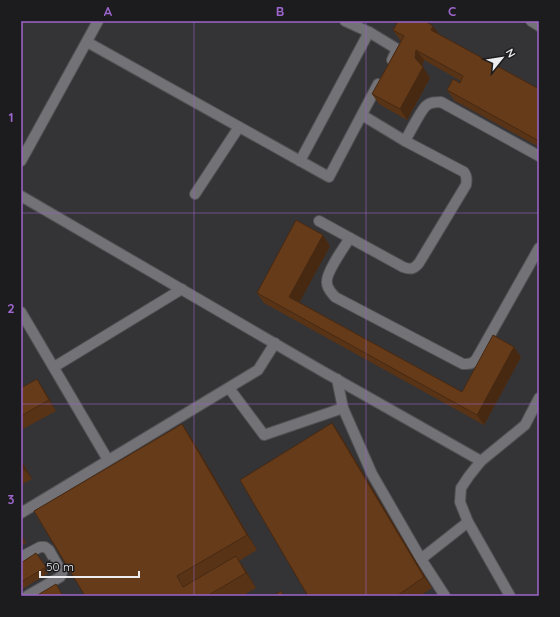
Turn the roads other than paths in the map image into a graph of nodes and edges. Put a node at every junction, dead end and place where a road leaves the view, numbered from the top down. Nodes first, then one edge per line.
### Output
1 (98, 21) edge
2 (345, 21) edge
3 (531, 21) edge
4 (539, 26) edge
5 (369, 32) junction
6 (87, 42) junction
7 (362, 115) junction
8 (239, 127) junction
9 (405, 141) junction
10 (539, 156) edge
11 (21, 161) edge
12 (300, 161) junction
13 (195, 194) dead end
14 (21, 196) edge
15 (319, 221) dead end
16 (350, 238) junction
17 (539, 248) edge
18 (182, 289) junction
19 (21, 312) edge
20 (275, 344) junction
21 (54, 367) junction
22 (337, 379) junction
23 (229, 388) junction
24 (539, 398) edge
25 (343, 408) junction
26 (108, 460) junction
27 (481, 461) junction
28 (21, 513) edge
29 (468, 522) junction
30 (21, 557) edge
31 (421, 560) junction
32 (27, 596) edge
33 (445, 596) edge
34 (510, 596) edge

1 - 6 lane
2 - 5 lane
3 - 4 lane
5 - 7 lane
5 - 12 lane
6 - 8 lane
6 - 11 lane
7 - 9 lane
7 - 12 lane
8 - 12 lane
8 - 13 lane
9 - 10 lane
9 - 16 lane
14 - 18 lane
15 - 16 lane
16 - 17 lane
18 - 20 lane
18 - 21 lane
19 - 21 lane
20 - 22 lane
20 - 23 lane
21 - 26 lane
22 - 25 lane
22 - 27 lane
23 - 25 lane
23 - 26 lane
24 - 27 lane
25 - 31 lane
26 - 28 lane
27 - 29 lane
29 - 31 lane
29 - 34 lane
30 - 32 lane
31 - 33 lane

